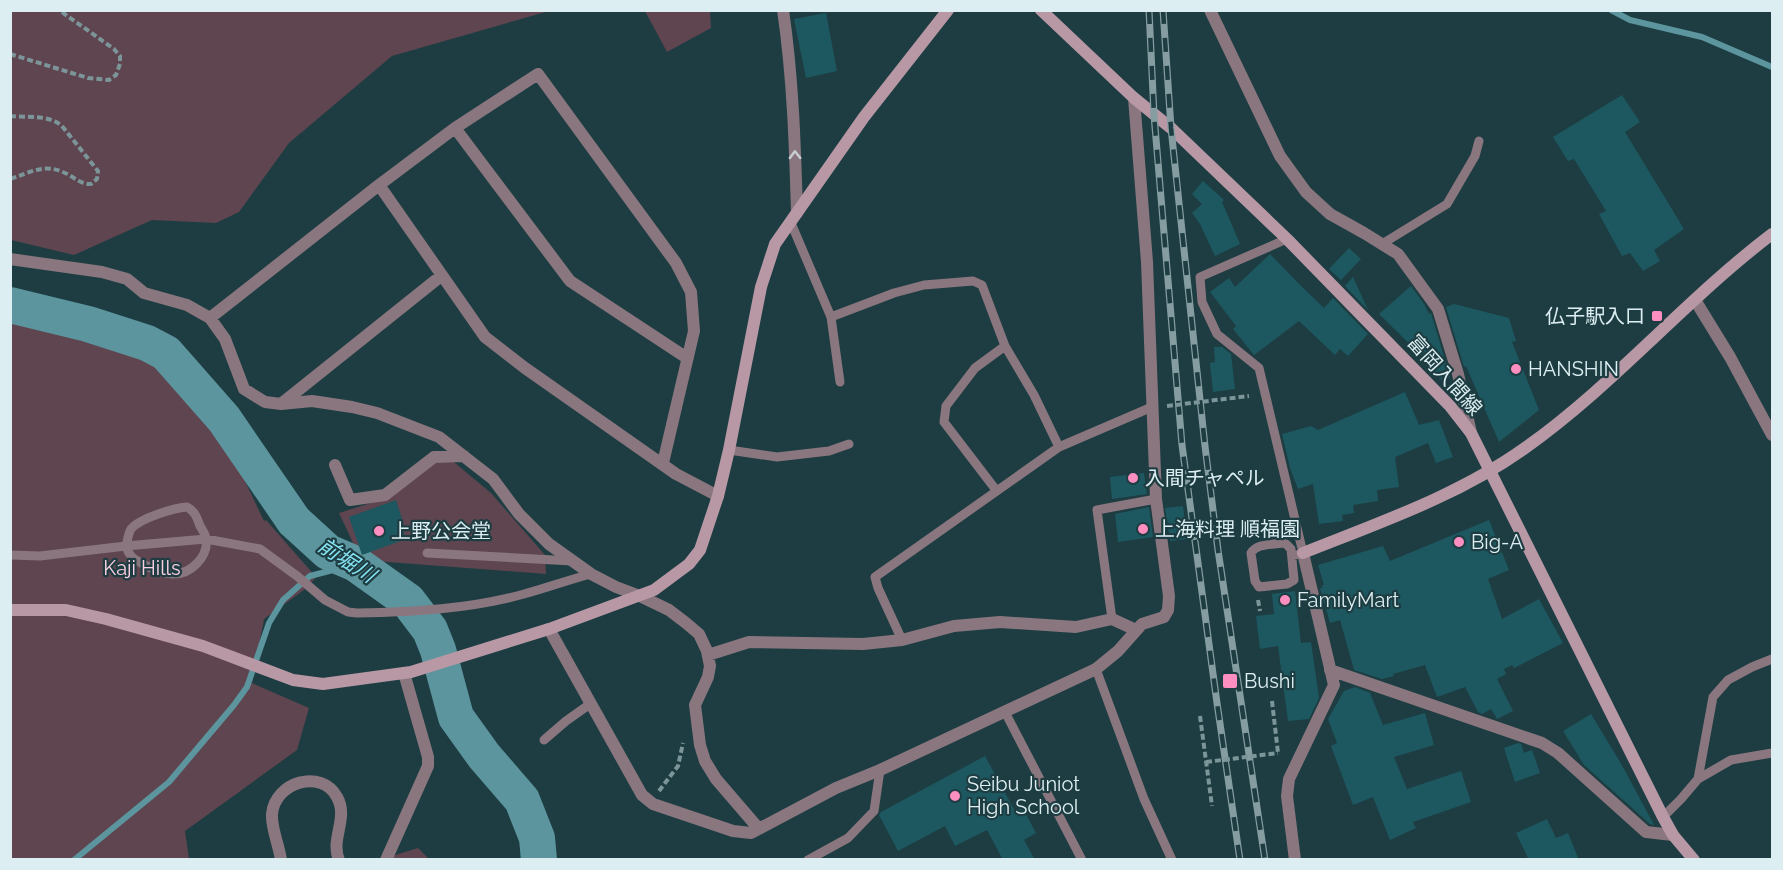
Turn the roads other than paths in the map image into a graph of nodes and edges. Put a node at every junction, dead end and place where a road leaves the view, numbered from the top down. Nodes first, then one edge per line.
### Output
1 (783, 10) edge
2 (948, 10) edge
3 (1041, 10) edge
4 (1210, 10) edge
5 (1134, 98) junction
6 (456, 128) junction
7 (1479, 141) dead end
8 (379, 185) junction
9 (794, 218) junction
10 (1773, 234) edge
11 (1287, 239) junction
12 (1382, 244) junction
13 (10, 259) edge
14 (441, 276) junction
15 (1695, 300) junction
16 (831, 317) junction
17 (210, 318) junction
18 (1005, 346) junction
19 (687, 358) junction
20 (840, 382) dead end
21 (282, 404) junction
22 (1152, 407) junction
23 (1471, 433) junction
24 (1773, 435) edge
25 (849, 444) dead end
26 (1059, 447) junction
27 (729, 450) junction
28 (464, 456) junction
29 (663, 463) junction
30 (335, 465) dead end
31 (1490, 471) junction
32 (996, 490) junction
33 (718, 496) junction
34 (1156, 499) junction
35 (206, 539) junction
36 (126, 546) junction
37 (427, 553) dead end
38 (10, 555) edge
39 (1297, 555) junction
40 (572, 561) junction
41 (591, 574) junction
42 (640, 596) junction
43 (10, 610) edge
44 (1112, 620) junction
45 (549, 629) junction
46 (1136, 630) junction
47 (902, 640) junction
48 (708, 655) junction
49 (1773, 659) edge
50 (1096, 669) junction
51 (1330, 670) junction
52 (407, 672) junction
53 (590, 704) junction
54 (1005, 712) junction
55 (544, 740) dead end
56 (1773, 753) edge
57 (880, 770) junction
58 (1698, 779) junction
59 (1663, 817) junction
60 (759, 829) junction
61 (1673, 835) junction
62 (281, 860) edge
63 (339, 860) edge
64 (386, 860) edge
65 (808, 860) edge
66 (1082, 860) edge
67 (1172, 860) edge
68 (1295, 860) edge
69 (1694, 860) edge

9 -> 1 street
2 - 9 street
3 - 5 street, 富岡入間線
4 - 12 street
5 - 11 street, 富岡入間線
5 - 22 street
6 - 8 street
6 - 19 street
6 - 19 street
7 - 12 lane
8 - 14 street
8 - 17 street
9 - 16 lane
9 - 27 street
10 - 15 street
11 - 23 street, 富岡入間線
11 - 39 lane
12 - 23 street
13 - 17 street
14 - 21 street
14 - 29 street
15 - 24 street
15 - 31 street
16 - 18 lane
16 - 20 lane
17 - 21 street
18 - 26 lane
18 - 32 lane
19 - 29 street
21 - 28 street
22 - 26 lane
22 - 34 street
23 - 31 street, 富岡入間線
25 - 27 lane
26 - 32 lane
27 - 33 street
28 - 30 street
28 - 40 street
29 - 33 street
31 - 39 street
31 - 59 street, 富岡入間線
32 - 47 lane
33 - 42 street
34 - 44 lane
34 - 46 street
35 - 36 lane
35 - 36 lane
35 - 36 lane
35 - 41 lane
36 - 38 lane
37 - 40 lane
39 - 39 lane
39 - 51 street
40 - 41 street
41 - 42 street
42 - 45 street
42 - 48 street
43 - 52 street
44 - 46 street
44 - 47 street
45 - 52 street
45 - 53 street
46 - 50 street
47 - 48 street
48 - 60 street
49 - 58 lane
50 - 54 street
50 - 67 lane
51 - 61 street
51 - 68 street
52 - 64 street
53 - 55 lane
53 - 60 street
54 - 57 street
54 - 66 lane
56 - 58 lane
57 - 60 street
57 - 65 lane
58 - 59 lane
59 - 61 street, 富岡入間線
61 - 69 street, 富岡入間線
62 - 63 street

